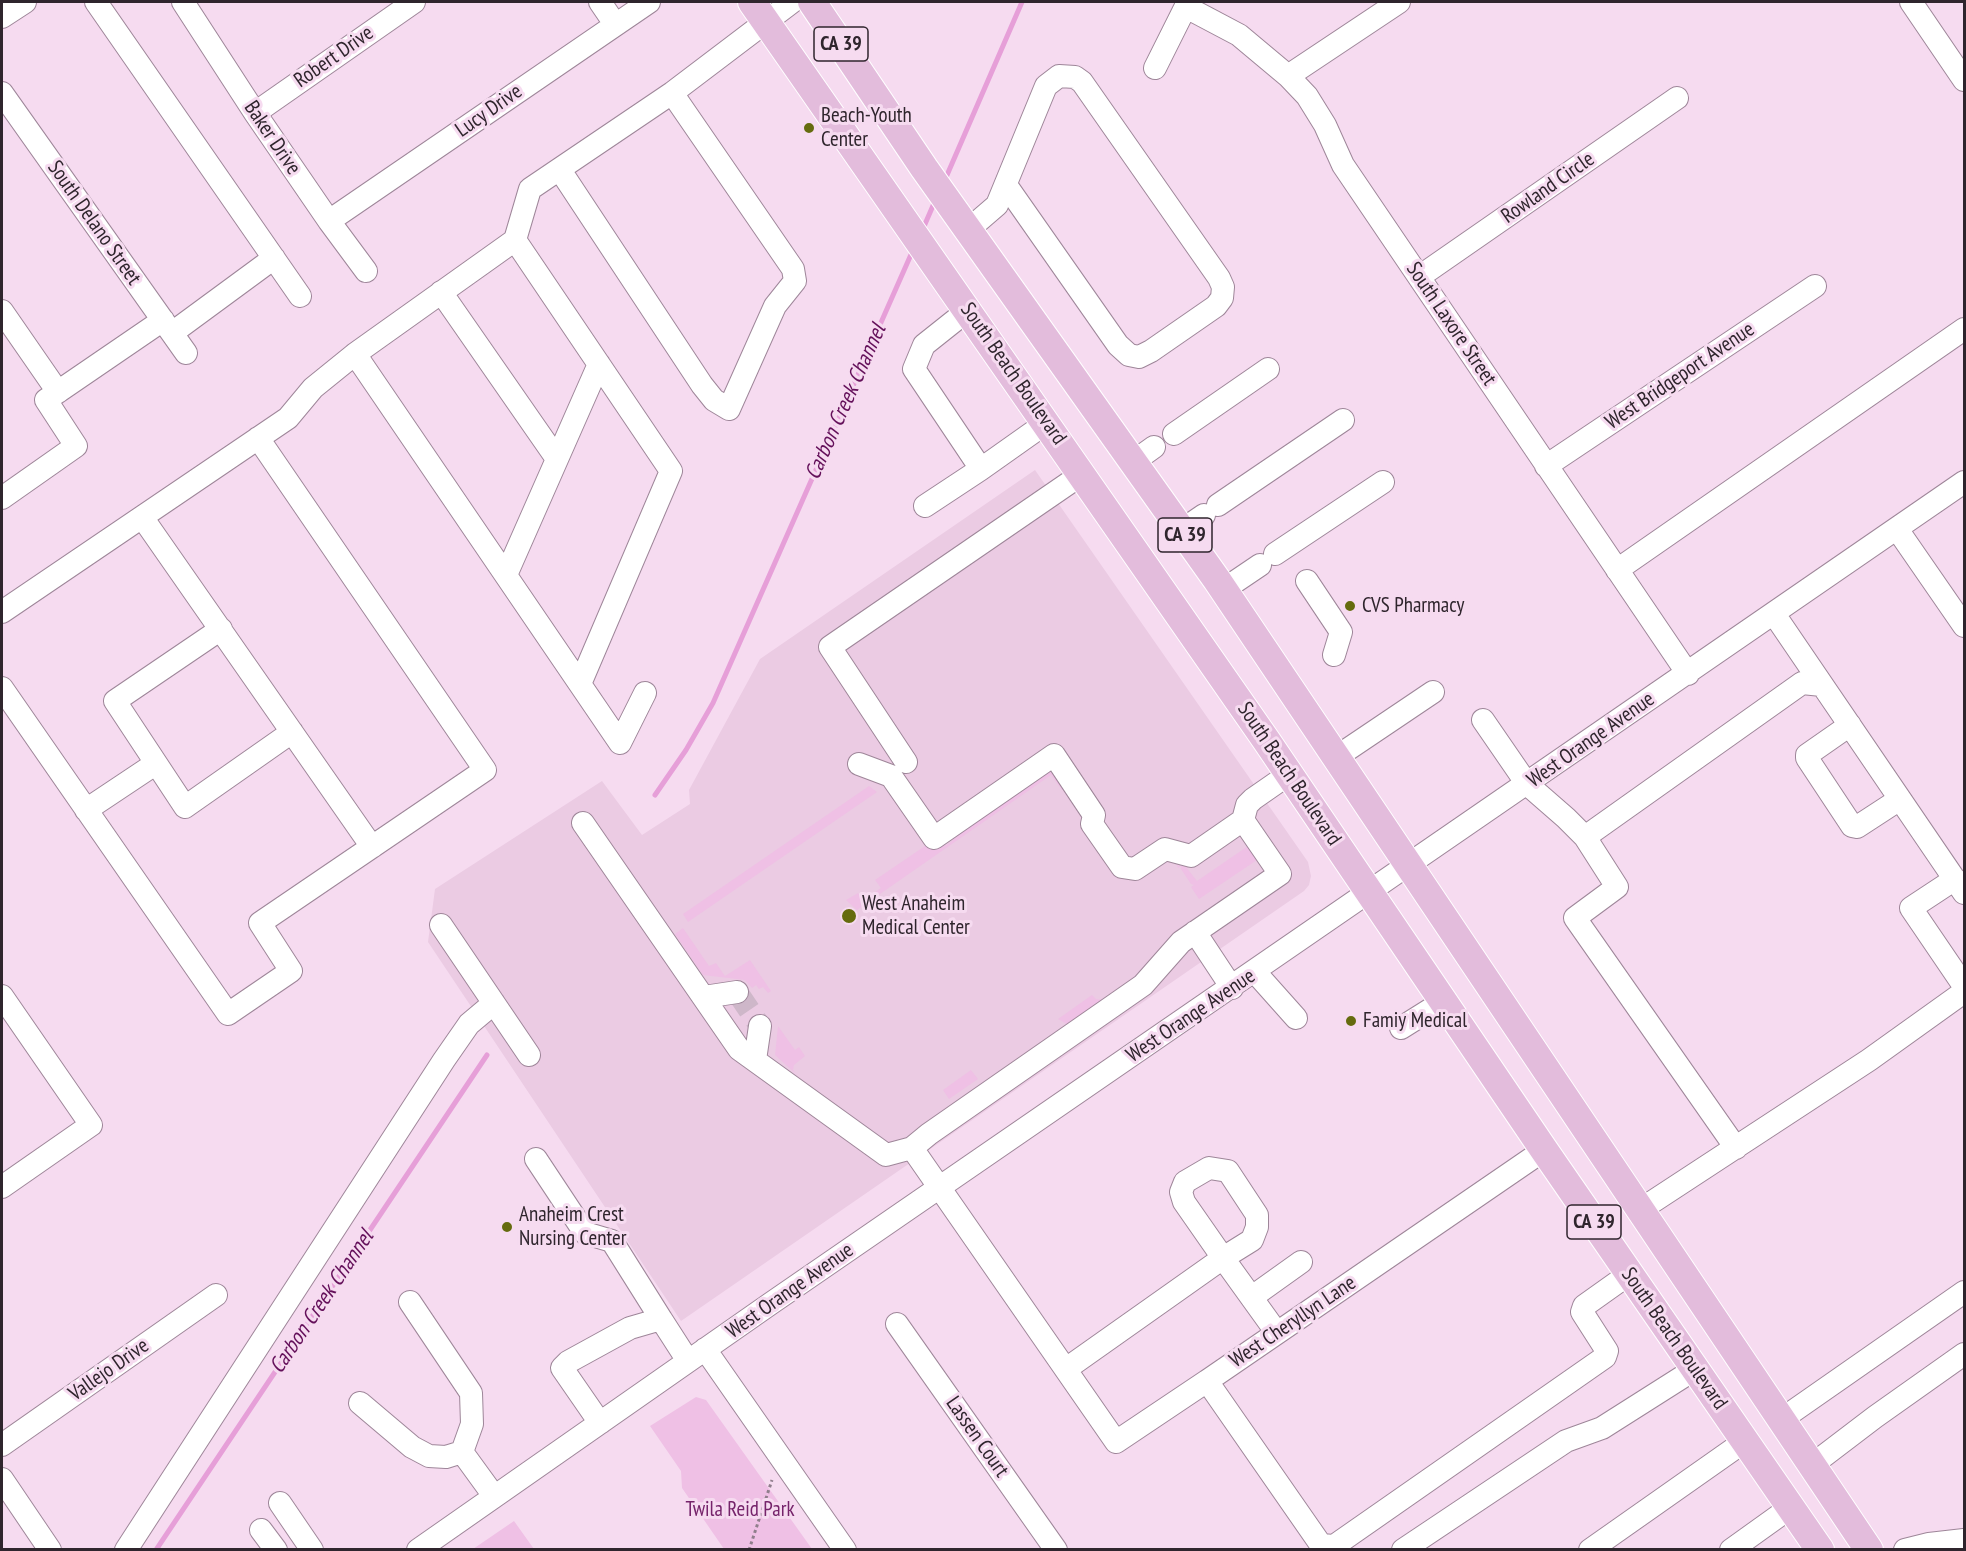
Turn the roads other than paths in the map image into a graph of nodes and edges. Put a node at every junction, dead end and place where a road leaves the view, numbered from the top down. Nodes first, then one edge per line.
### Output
1 (25, 2) edge
2 (96, 2) edge
3 (185, 2) edge
4 (414, 2) edge
5 (600, 2) edge
6 (649, 2) edge
7 (792, 2) edge
8 (812, 2) edge
9 (1399, 2) edge
10 (1911, 2) edge
11 (1187, 4) edge
12 (759, 11) edge
13 (2, 18) edge
14 (615, 24) junction
15 (1155, 68) dead end
16 (1288, 76) junction
17 (1965, 80) edge
18 (2, 93) edge
19 (672, 93) junction
20 (1677, 98) dead end
21 (255, 113) junction
22 (560, 170) junction
23 (1006, 185) junction
24 (961, 220) junction
25 (329, 221) junction
26 (515, 240) junction
27 (274, 258) junction
28 (366, 271) dead end
29 (1419, 277) junction
30 (1815, 286) dead end
31 (441, 292) junction
32 (300, 296) dead end
33 (969, 310) junction
34 (2, 311) edge
35 (167, 327) junction
36 (1965, 329) edge
37 (186, 353) dead end
38 (355, 354) junction
39 (599, 364) junction
40 (1268, 369) dead end
41 (58, 392) junction
42 (1343, 420) dead end
43 (1046, 423) junction
44 (1174, 434) dead end
45 (258, 438) junction
46 (557, 459) junction
47 (1546, 466) junction
48 (981, 469) junction
49 (1082, 474) junction
50 (1383, 482) dead end
51 (1965, 482) edge
52 (2, 498) edge
53 (925, 506) dead end
54 (142, 517) junction
55 (1201, 517) junction
56 (1897, 529) junction
57 (1617, 570) junction
58 (506, 575) junction
59 (1307, 581) dead end
60 (1223, 590) junction
61 (2, 612) edge
62 (1774, 614) junction
63 (1965, 626) edge
64 (221, 629) junction
65 (1334, 655) dead end
66 (1688, 674) junction
67 (580, 684) junction
68 (1822, 685) junction
69 (2, 688) edge
70 (1433, 692) dead end
71 (645, 693) dead end
72 (1483, 720) dead end
73 (1850, 725) junction
74 (292, 732) junction
75 (1335, 758) junction
76 (906, 762) dead end
77 (155, 764) junction
78 (859, 764) dead end
79 (1289, 774) junction
80 (1527, 784) junction
81 (1900, 799) junction
82 (86, 810) junction
83 (1243, 820) junction
84 (583, 823) dead end
85 (1585, 837) junction
86 (372, 847) junction
87 (1408, 866) junction
88 (1960, 886) edge
89 (1370, 892) junction
90 (441, 925) dead end
91 (1195, 932) junction
92 (1255, 972) junction
93 (1965, 986) edge
94 (1232, 988) junction
95 (737, 992) dead end
96 (1965, 992) edge
97 (2, 996) edge
98 (704, 997) junction
99 (1444, 1000) junction
100 (494, 1003) junction
101 (1296, 1018) dead end
102 (760, 1026) tunnel mouth
103 (1401, 1028) dead end
104 (529, 1055) dead end
105 (755, 1060) junction
106 (912, 1148) junction
107 (1736, 1148) junction
108 (1544, 1150) junction
109 (536, 1159) dead end
110 (2, 1187) edge
111 (940, 1188) junction
112 (1640, 1210) junction
113 (1301, 1262) dead end
114 (1629, 1274) junction
115 (1965, 1292) edge
116 (216, 1295) dead end
117 (1252, 1297) junction
118 (410, 1302) dead end
119 (661, 1319) junction
120 (897, 1324) dead end
121 (1277, 1333) junction
122 (1965, 1354) edge
123 (697, 1355) junction
124 (1066, 1369) junction
125 (1695, 1369) junction
126 (1206, 1381) junction
127 (360, 1403) dead end
128 (1782, 1419) junction
129 (600, 1423) junction
130 (1745, 1440) junction
131 (2, 1445) edge
132 (462, 1452) junction
133 (1812, 1465) junction
134 (2, 1479) edge
135 (494, 1496) junction
136 (280, 1503) dead end
137 (1791, 1507) junction
138 (261, 1530) dead end
139 (1965, 1540) edge
140 (1817, 1548) edge
141 (50, 1550) edge
142 (126, 1550) edge
143 (276, 1550) edge
144 (312, 1550) edge
145 (418, 1550) edge
146 (845, 1550) edge
147 (1056, 1550) edge
148 (1403, 1550) edge
149 (1590, 1550) edge
150 (1731, 1550) edge
151 (1869, 1550) edge
152 (1905, 1550) edge

1 - 13 street
2 - 27 street
3 - 21 street, Baker Drive
4 - 21 street, Robert Drive
5 - 14 street
6 - 14 street, Lucy Drive
7 - 12 street
8 - 24 main road, South Beach Boulevard / CA 39
9 - 16 street
10 - 17 street
11 - 15 street
11 - 16 street, South Laxore Street
12 - 19 street
12 - 33 main road, South Beach Boulevard / CA 39
14 - 25 street, Lucy Drive
16 - 29 street, South Laxore Street
18 - 35 street, South Delano Street
19 - 22 street
19 - 22 street
20 - 29 street, Rowland Circle
21 - 25 street, Baker Drive
22 - 26 street
23 - 23 street
23 - 24 street
24 - 55 main road, South Beach Boulevard / CA 39
25 - 28 street, Baker Drive
26 - 31 street
26 - 39 street
27 - 32 street
27 - 35 street
29 - 47 street, South Laxore Street
30 - 47 street, West Bridgeport Avenue
31 - 38 street
31 - 46 street
33 - 43 main road, South Beach Boulevard / CA 39
33 - 48 street
34 - 41 street
35 - 37 street, South Delano Street
35 - 41 street
36 - 57 street
38 - 45 street
38 - 58 street
39 - 46 street
39 - 67 street
40 - 44 street
41 - 52 street
42 - 55 street
43 - 48 street
43 - 49 main road, South Beach Boulevard / CA 39
45 - 54 street
45 - 86 street
46 - 58 street
47 - 57 street, South Laxore Street
48 - 53 street
49 - 76 street
49 - 79 main road, South Beach Boulevard / CA 39
50 - 60 street
51 - 56 street, West Orange Avenue
54 - 61 street
54 - 64 street
55 - 60 main road, South Beach Boulevard / CA 39
56 - 62 street, West Orange Avenue
56 - 63 street
57 - 66 street, South Laxore Street
58 - 67 street
59 - 65 street
60 - 75 main road, South Beach Boulevard / CA 39
62 - 66 street, West Orange Avenue
62 - 68 street
64 - 74 street
64 - 77 street
66 - 80 street, West Orange Avenue
67 - 71 street
68 - 73 street
68 - 85 street
69 - 82 street
70 - 75 street
72 - 80 street
73 - 81 street
73 - 81 street
74 - 77 street
74 - 86 street
75 - 87 main road, South Beach Boulevard / CA 39
77 - 82 street
78 - 83 street
79 - 83 street
79 - 89 main road, South Beach Boulevard / CA 39
80 - 85 street
80 - 87 street, West Orange Avenue
81 - 88 street
82 - 86 street
83 - 91 street
84 - 98 street
85 - 107 street
87 - 89 street, West Orange Avenue
87 - 112 main road, South Beach Boulevard / CA 39
88 - 93 street
89 - 92 street, West Orange Avenue
89 - 99 main road, South Beach Boulevard / CA 39
90 - 100 street
91 - 94 street
91 - 106 street
92 - 94 street, West Orange Avenue
92 - 101 street
94 - 111 street, West Orange Avenue
95 - 98 street
96 - 107 street
97 - 110 street
98 - 105 street
99 - 103 street
99 - 108 main road, South Beach Boulevard / CA 39
100 - 104 street
100 - 142 street
102 - 105 street
105 - 106 street
106 - 111 street
107 - 112 street
108 - 114 main road, South Beach Boulevard / CA 39
108 - 121 street, West Cheryllyn Lane
109 - 119 street
111 - 123 street, West Orange Avenue
111 - 124 street
112 - 128 main road, South Beach Boulevard / CA 39
113 - 117 street
114 - 125 main road, South Beach Boulevard / CA 39
114 - 126 street, West Cheryllyn Lane
115 - 128 street
116 - 131 street, Vallejo Drive
117 - 121 street
117 - 124 street
118 - 132 street
119 - 123 street
119 - 129 street
120 - 147 street, Lassen Court
121 - 126 street, West Cheryllyn Lane
122 - 133 street
123 - 129 street, West Orange Avenue
123 - 146 street
124 - 126 street
125 - 130 main road, South Beach Boulevard / CA 39
125 - 148 street
127 - 132 street
128 - 133 main road, South Beach Boulevard / CA 39
129 - 135 street, West Orange Avenue
130 - 137 main road, South Beach Boulevard / CA 39
130 - 149 street
132 - 135 street
133 - 151 main road, South Beach Boulevard / CA 39
134 - 141 street
135 - 145 street, West Orange Avenue
136 - 144 street
137 - 140 main road, South Beach Boulevard / CA 39
137 - 150 street
138 - 143 street
139 - 152 street

